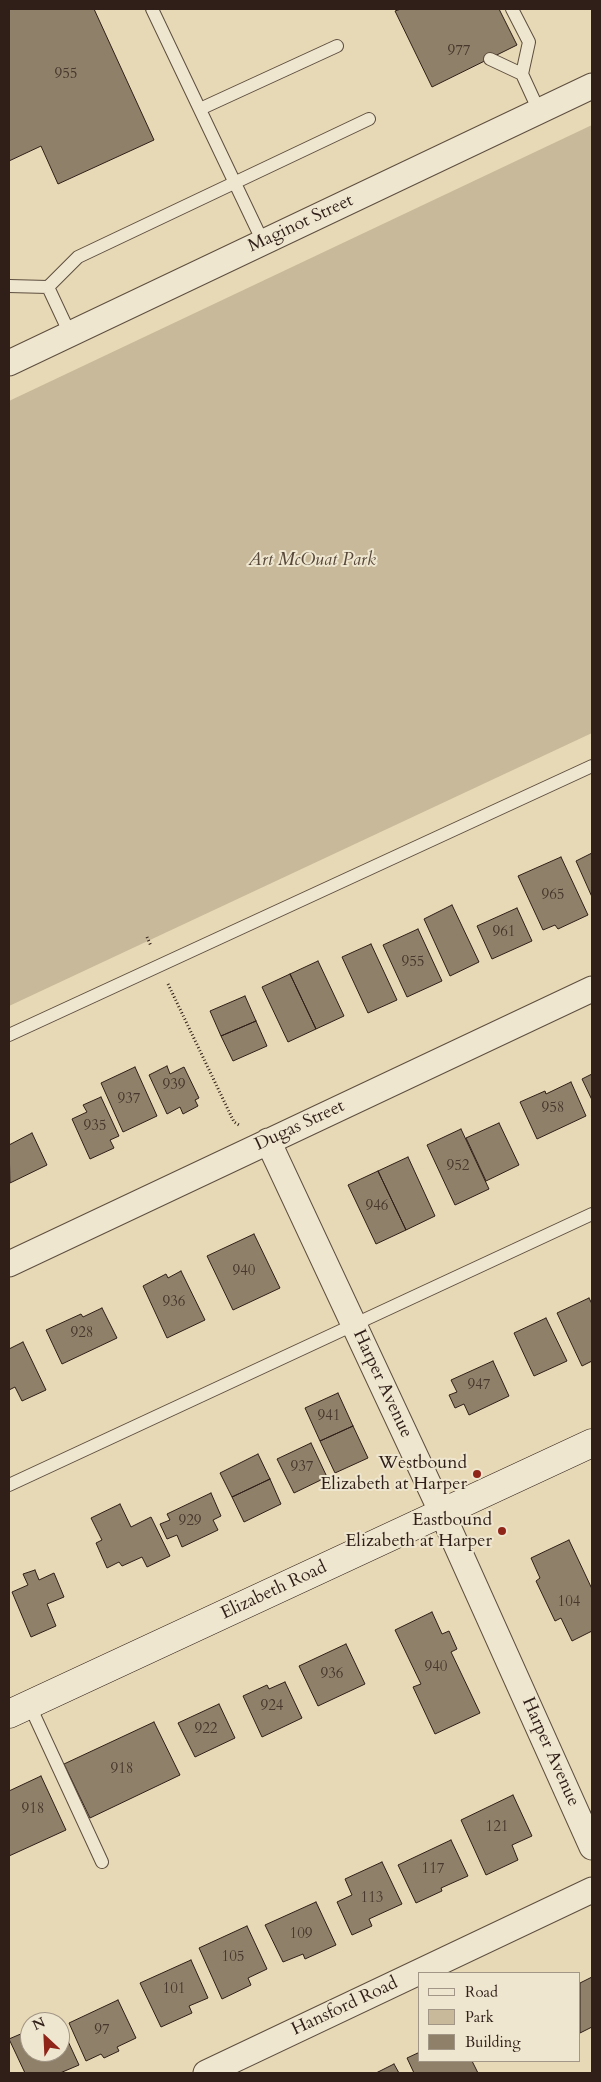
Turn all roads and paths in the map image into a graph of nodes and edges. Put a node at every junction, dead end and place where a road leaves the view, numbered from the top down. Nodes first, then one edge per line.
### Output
1 (152, 9) edge
2 (512, 9) edge
3 (337, 46) dead end
4 (490, 59) dead end
5 (522, 74) junction
6 (592, 86) edge
7 (200, 109) junction
8 (540, 111) junction
9 (369, 119) dead end
10 (236, 183) junction
11 (263, 242) junction
12 (9, 286) edge
13 (48, 287) junction
14 (70, 334) junction
15 (9, 363) edge
16 (592, 766) edge
17 (147, 937) dead end
18 (159, 965) junction
19 (592, 989) edge
20 (9, 1035) edge
21 (268, 1141) junction
22 (592, 1214) edge
23 (9, 1264) edge
24 (354, 1324) junction
25 (592, 1443) edge
26 (9, 1485) edge
27 (442, 1514) junction
28 (19, 1709) edge
29 (592, 1847) edge
30 (102, 1862) dead end
31 (592, 1890) edge
32 (418, 1972) edge
33 (419, 1972) edge
34 (206, 2073) edge

1 - 7 lane
2 - 5 lane
3 - 7 lane
4 - 5 lane
5 - 8 lane
6 - 8 street, Maginot Street
7 - 10 lane
8 - 11 street, Maginot Street
9 - 10 lane
10 - 11 lane
10 - 13 lane
11 - 14 street, Maginot Street
12 - 13 lane
13 - 14 lane
14 - 15 street, Maginot Street
16 - 18 lane
17 - 18 path
18 - 20 lane
18 - 21 path
19 - 21 street, Dugas Street
21 - 23 street, Dugas Street
21 - 24 street, Harper Avenue
22 - 24 lane
24 - 26 lane
24 - 27 street, Harper Avenue
25 - 27 street, Elizabeth Road
27 - 28 street, Elizabeth Road
27 - 29 street, Harper Avenue
28 - 30 lane
31 - 33 street, Hansford Road
32 - 34 street, Hansford Road

